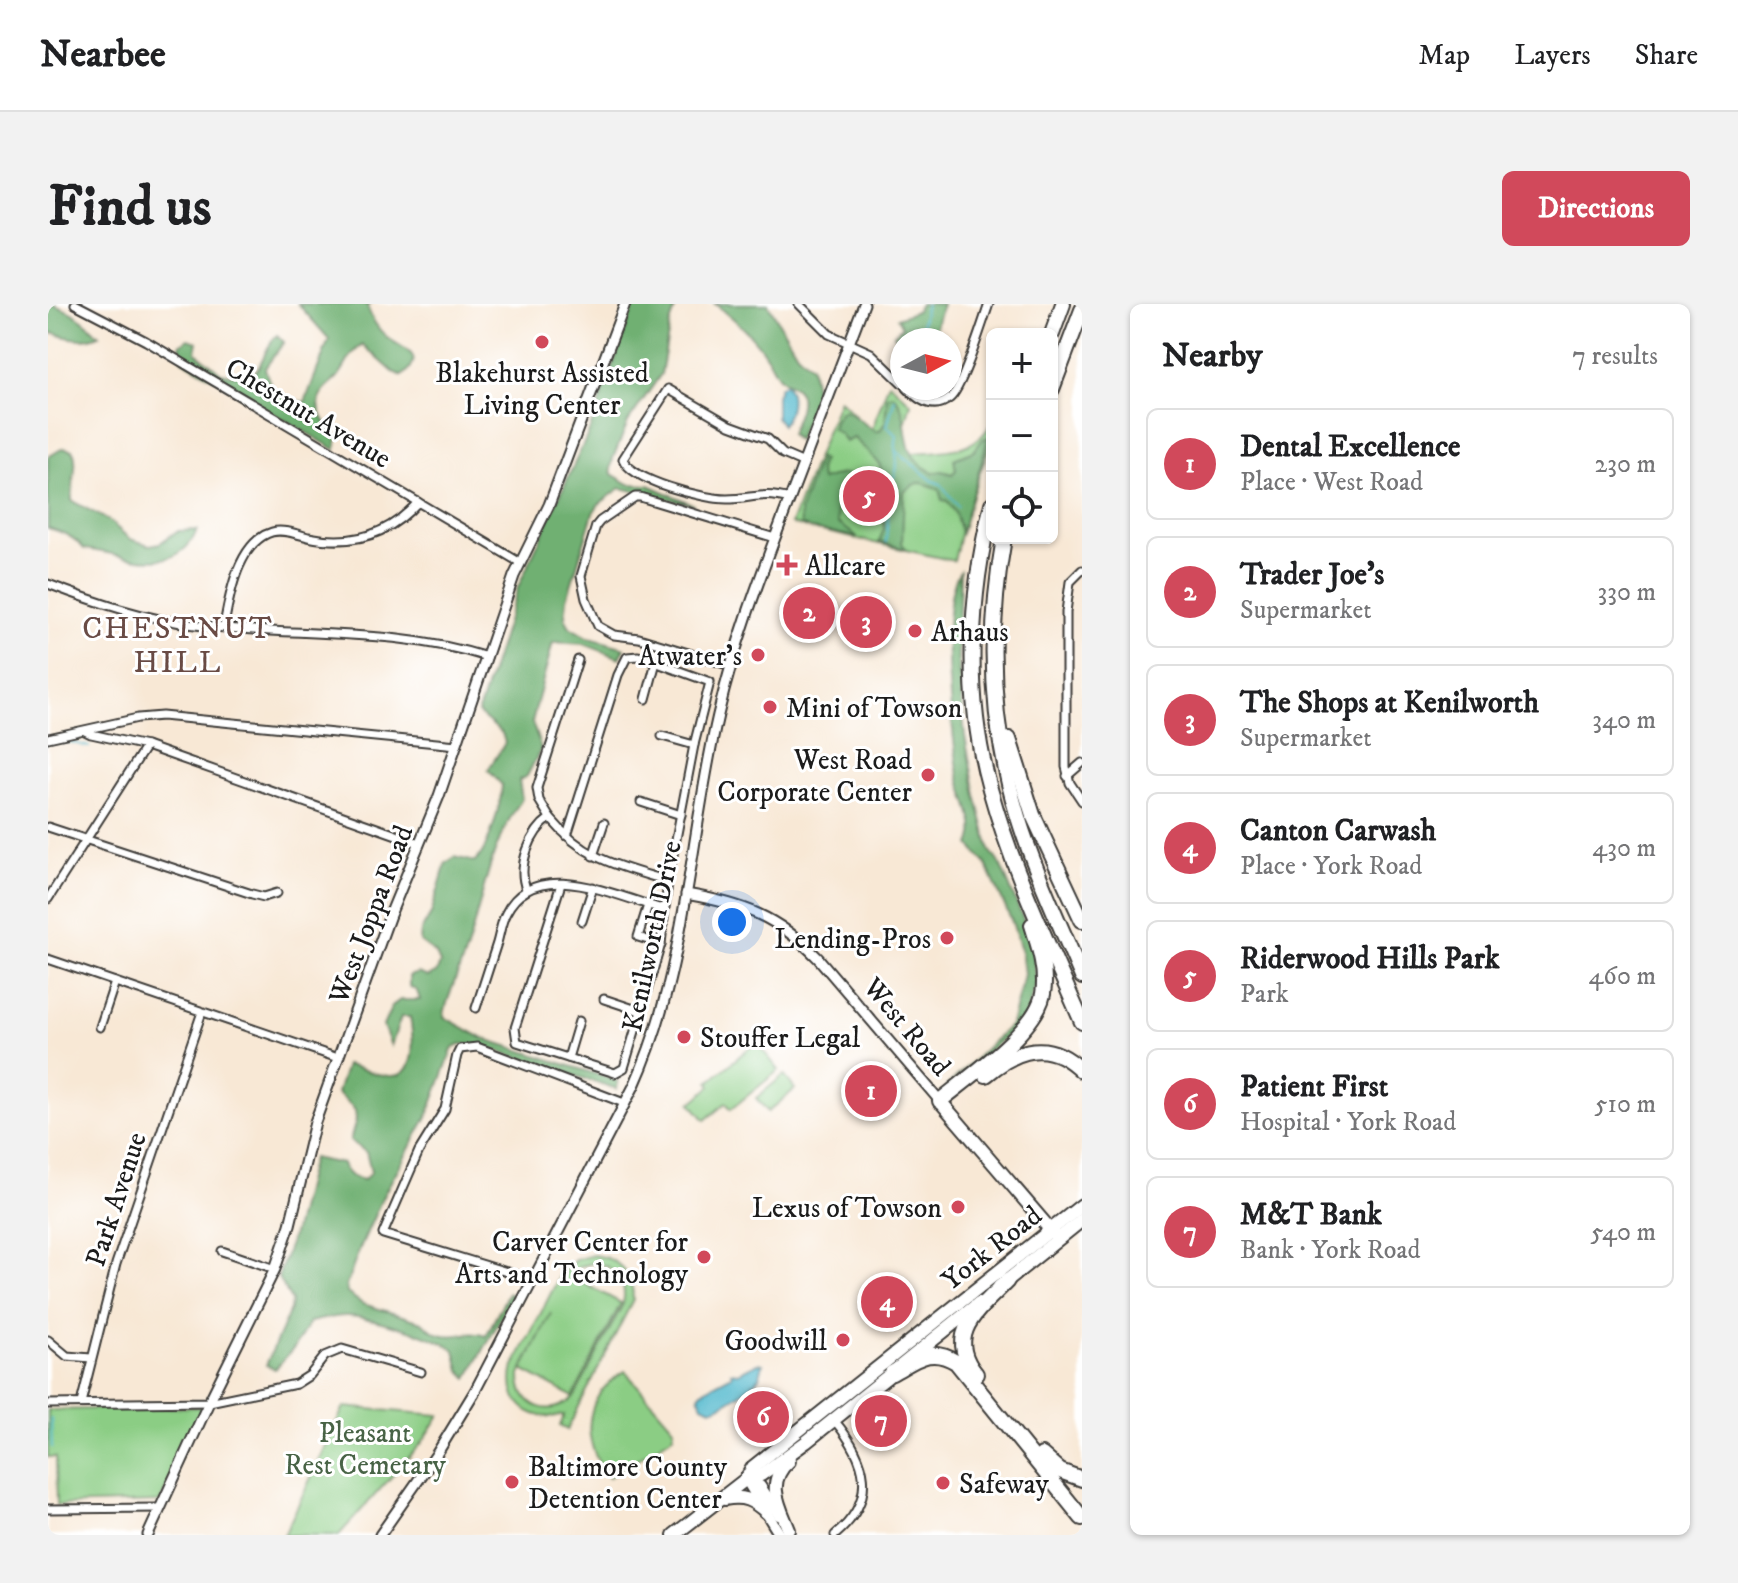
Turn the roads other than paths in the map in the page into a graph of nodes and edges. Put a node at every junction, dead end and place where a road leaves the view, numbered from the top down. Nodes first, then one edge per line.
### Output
1 (75, 304) edge
2 (625, 304) edge
3 (799, 304) edge
4 (864, 304) edge
5 (989, 304) edge
6 (1063, 304) edge
7 (1082, 310) edge
8 (1054, 328) edge
9 (849, 342) junction
10 (890, 371) edge
11 (1058, 373) edge
12 (962, 375) edge
13 (921, 400) edge
14 (946, 400) edge
15 (804, 463) junction
16 (790, 499) junction
17 (418, 502) junction
18 (986, 533) edge
19 (775, 538) junction
20 (1003, 544) edge
21 (519, 562) junction
22 (1082, 570) edge
23 (48, 584) edge
24 (994, 612) junction
25 (224, 626) junction
26 (487, 657) junction
27 (578, 660) dead end
28 (656, 662) junction
29 (731, 666) junction
30 (646, 699) dead end
31 (702, 711) junction
32 (718, 715) junction
33 (84, 730) junction
34 (662, 736) dead end
35 (48, 738) edge
36 (457, 745) junction
37 (694, 745) junction
38 (146, 746) junction
39 (1082, 763) edge
40 (1067, 776) junction
41 (989, 788) junction
42 (1082, 801) edge
43 (641, 802) dead end
44 (681, 815) junction
45 (550, 818) junction
46 (604, 823) dead end
47 (48, 827) edge
48 (567, 836) junction
49 (86, 839) junction
50 (419, 843) junction
51 (593, 856) junction
52 (668, 881) junction
53 (561, 884) junction
54 (593, 887) junction
55 (526, 889) junction
56 (667, 891) junction
57 (277, 893) dead end
58 (686, 894) junction
59 (48, 899) edge
60 (648, 905) junction
61 (664, 907) junction
62 (1082, 920) edge
63 (582, 921) dead end
64 (661, 944) junction
65 (48, 959) edge
66 (1082, 977) edge
67 (115, 982) junction
68 (604, 999) dead end
69 (476, 1008) dead end
70 (202, 1012) junction
71 (643, 1012) junction
72 (579, 1021) dead end
73 (1082, 1022) edge
74 (100, 1027) dead end
75 (632, 1044) junction
76 (649, 1051) junction
77 (338, 1058) junction
78 (568, 1058) junction
79 (1082, 1071) edge
80 (624, 1103) junction
81 (943, 1105) junction
82 (1082, 1205) edge
83 (1082, 1220) edge
84 (1055, 1235) junction
85 (222, 1251) dead end
86 (275, 1269) junction
87 (533, 1280) junction
88 (1007, 1281) junction
89 (984, 1282) junction
90 (949, 1328) junction
91 (48, 1340) edge
92 (91, 1358) junction
93 (421, 1372) dead end
94 (892, 1373) junction
95 (209, 1402) junction
96 (81, 1403) junction
97 (48, 1404) edge
98 (834, 1420) junction
99 (806, 1442) junction
100 (746, 1479) junction
101 (1082, 1479) edge
102 (718, 1501) junction
103 (160, 1508) junction
104 (48, 1509) edge
105 (766, 1512) junction
106 (1082, 1518) edge
107 (787, 1533) edge
108 (148, 1535) edge
109 (380, 1535) edge
110 (674, 1535) edge
111 (835, 1535) edge

1 - 17 street, Chestnut Avenue
2 - 21 street, West Joppa Road
3 - 9 street
4 - 9 street, Kenilworth Drive
5 - 12 street
6 - 8 highway
7 - 11 highway
9 - 10 street
9 - 15 street, Kenilworth Drive
13 - 14 street
15 - 16 street, Kenilworth Drive
15 - 16 street
16 - 19 street, Kenilworth Drive
17 - 21 street, Chestnut Avenue
17 - 25 street
18 - 41 highway
19 - 29 street, Kenilworth Drive
19 - 29 street
20 - 24 highway
21 - 26 street, West Joppa Road
22 - 40 street
23 - 25 street
24 - 62 highway
24 - 66 highway
25 - 26 street
26 - 36 street, West Joppa Road
27 - 45 street
28 - 30 street
28 - 31 street
28 - 48 street
29 - 32 street, Kenilworth Drive
31 - 32 street
31 - 37 street
32 - 58 street, Kenilworth Drive
33 - 35 street
33 - 36 street
33 - 38 street
34 - 37 street
36 - 50 street, West Joppa Road
37 - 44 street
38 - 49 street
38 - 50 street
39 - 40 street
40 - 42 street
41 - 73 highway
41 - 81 highway
43 - 44 street
44 - 52 street
45 - 48 street
45 - 55 street
46 - 51 street
47 - 49 street
48 - 51 street
49 - 57 street
49 - 59 street
50 - 77 street, West Joppa Road
51 - 52 street
52 - 56 street
53 - 54 street
53 - 55 street
53 - 78 street
54 - 60 street
54 - 63 street
55 - 69 street
56 - 58 street
56 - 61 street
58 - 76 street, Kenilworth Drive
58 - 81 street, West Road
60 - 61 street
60 - 64 street
61 - 64 street
64 - 71 street
65 - 67 street
67 - 70 street
67 - 74 street
68 - 71 street
70 - 77 street
70 - 92 street, Park Avenue
71 - 75 street
72 - 78 street
75 - 76 street
75 - 78 street
76 - 80 street, Kenilworth Drive
77 - 86 street, West Joppa Road
79 - 81 highway
80 - 87 street, Kenilworth Drive
80 - 87 street
81 - 84 main road, West Road
82 - 84 main road, York Road
83 - 84 main road, York Road
84 - 88 main road, York Road
84 - 89 main road, York Road
85 - 86 street
86 - 95 street, West Joppa Road
87 - 109 street, Kenilworth Drive
88 - 90 main road, York Road
88 - 101 highway
89 - 90 main road
89 - 100 main road, York Road
90 - 94 main road, York Road
91 - 92 street
92 - 96 street, Park Avenue
93 - 95 street
94 - 98 main road, York Road
94 - 106 highway
95 - 96 street
95 - 103 street, West Joppa Road
96 - 97 street
98 - 99 main road, York Road
98 - 111 street
99 - 100 main road, York Road
99 - 107 main road
100 - 102 main road, York Road
100 - 105 main road
100 - 107 main road
102 - 105 main road
102 - 110 main road, York Road
103 - 104 street
103 - 108 street, West Joppa Road
105 - 107 main road

